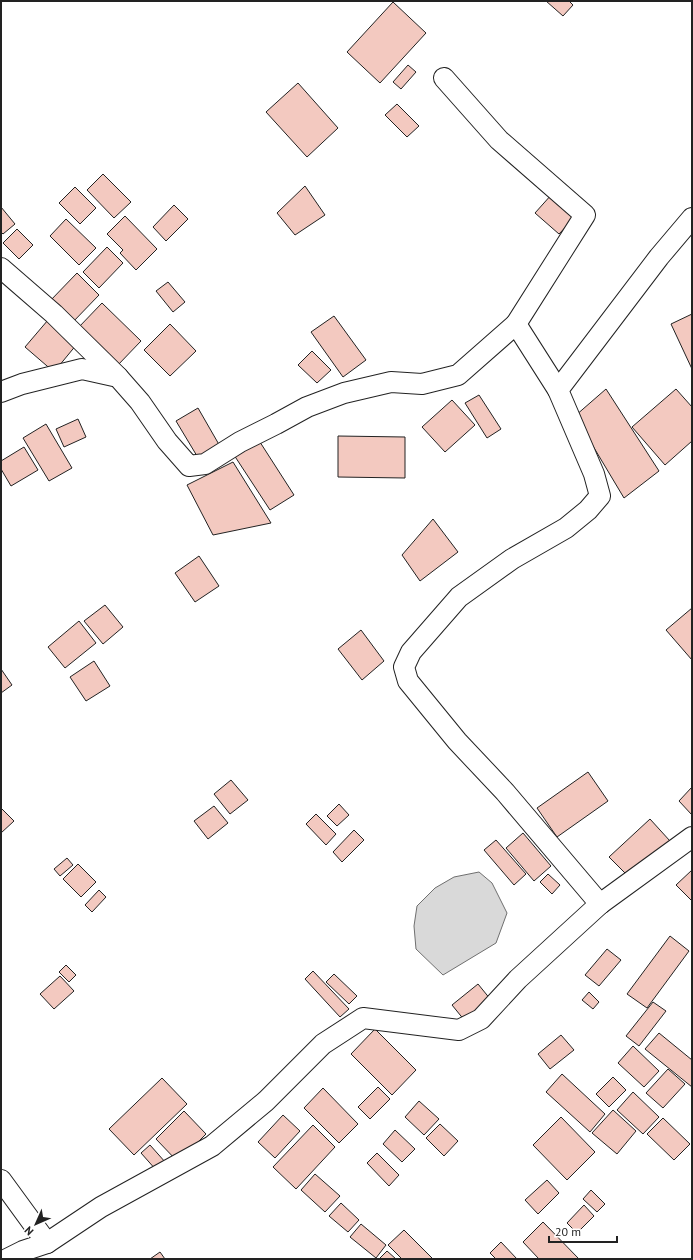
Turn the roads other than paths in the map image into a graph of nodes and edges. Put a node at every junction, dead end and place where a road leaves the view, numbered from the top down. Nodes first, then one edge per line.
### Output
1 (444, 78) dead end
2 (692, 218) edge
3 (1, 268) edge
4 (516, 324) junction
5 (118, 377) junction
6 (558, 390) junction
7 (1, 392) edge
8 (692, 837) edge
9 (600, 904) junction
10 (1, 1180) edge
11 (47, 1243) junction
12 (7, 1259) edge

1 - 4 street
2 - 6 street
3 - 5 street
4 - 5 street
4 - 6 street
5 - 7 street
6 - 9 street
8 - 9 street
9 - 11 street
10 - 11 street
11 - 12 street

